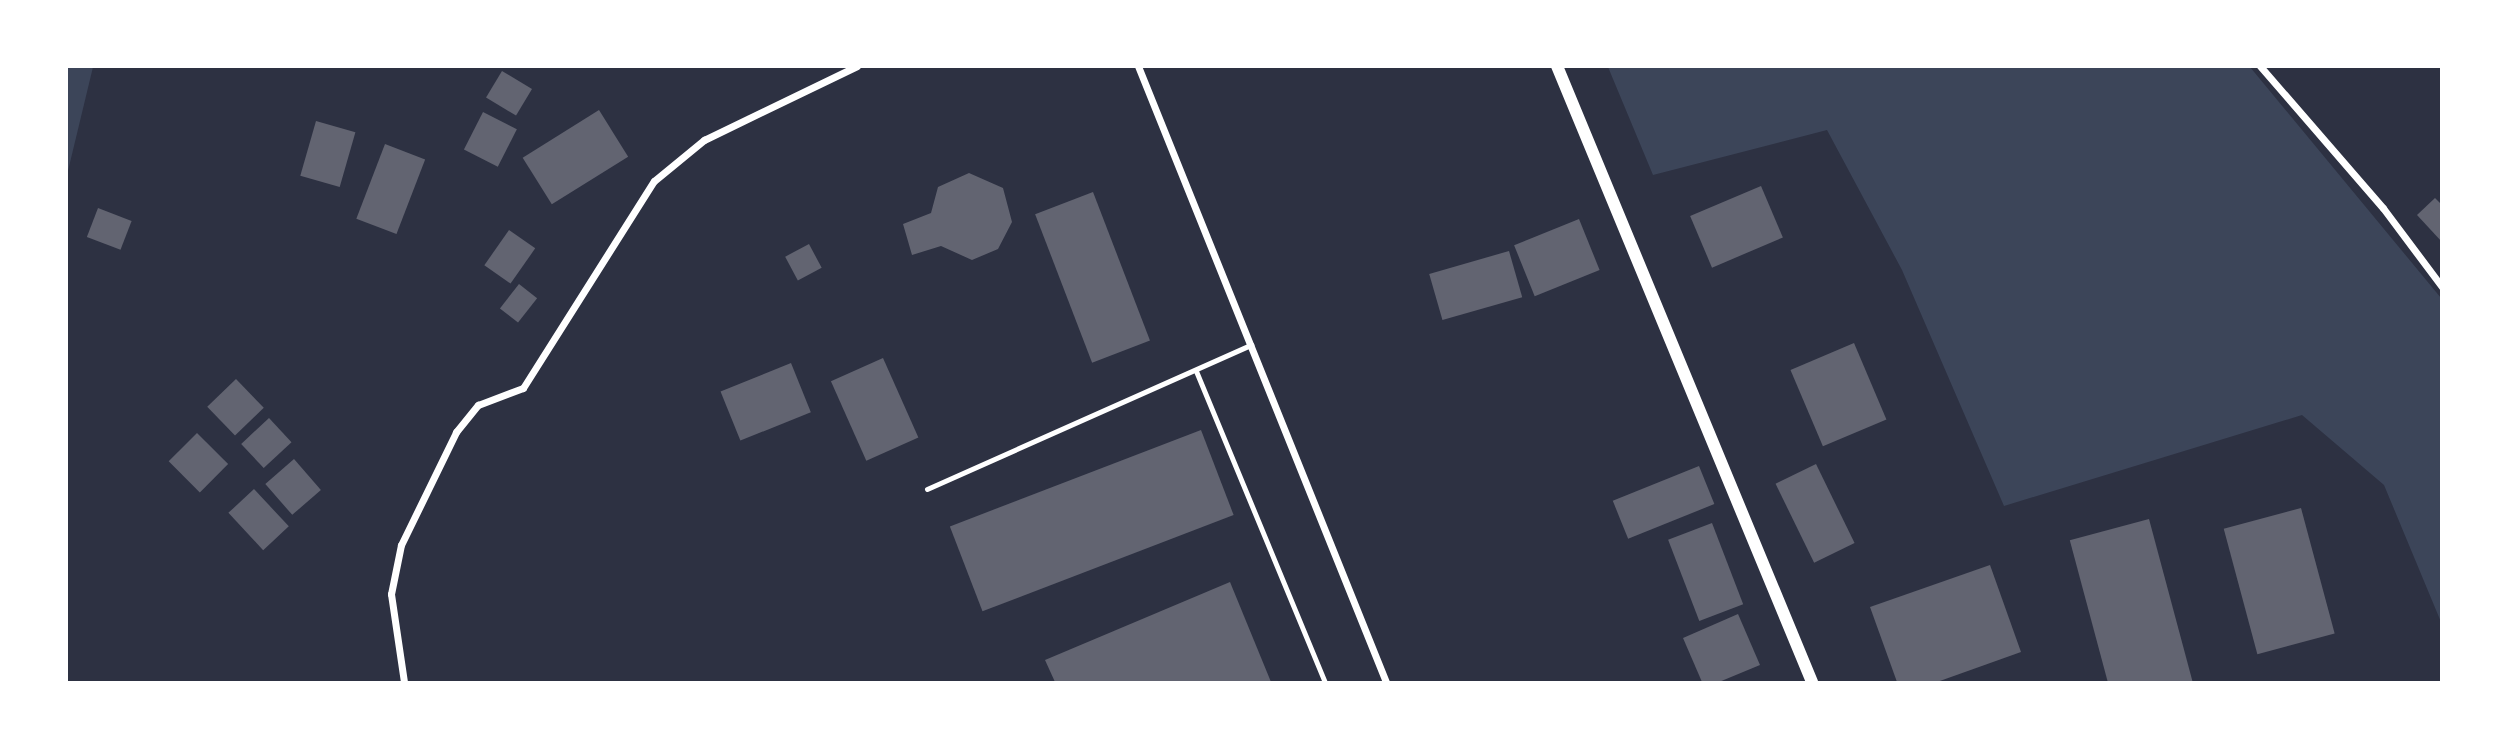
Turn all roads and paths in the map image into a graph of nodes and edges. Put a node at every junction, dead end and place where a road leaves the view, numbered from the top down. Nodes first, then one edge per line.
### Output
1 (857, 66) edge
2 (1138, 66) edge
3 (1557, 66) edge
4 (2260, 66) edge
5 (2441, 287) edge
6 (1251, 345) junction
7 (1196, 371) junction
8 (927, 489) dead end
9 (404, 682) edge
10 (1325, 682) edge
11 (1386, 682) edge
12 (1812, 682) edge

1 - 9 street
2 - 6 street
3 - 12 street
4 - 5 street
6 - 7 lane
6 - 11 street
7 - 8 lane
7 - 10 lane

